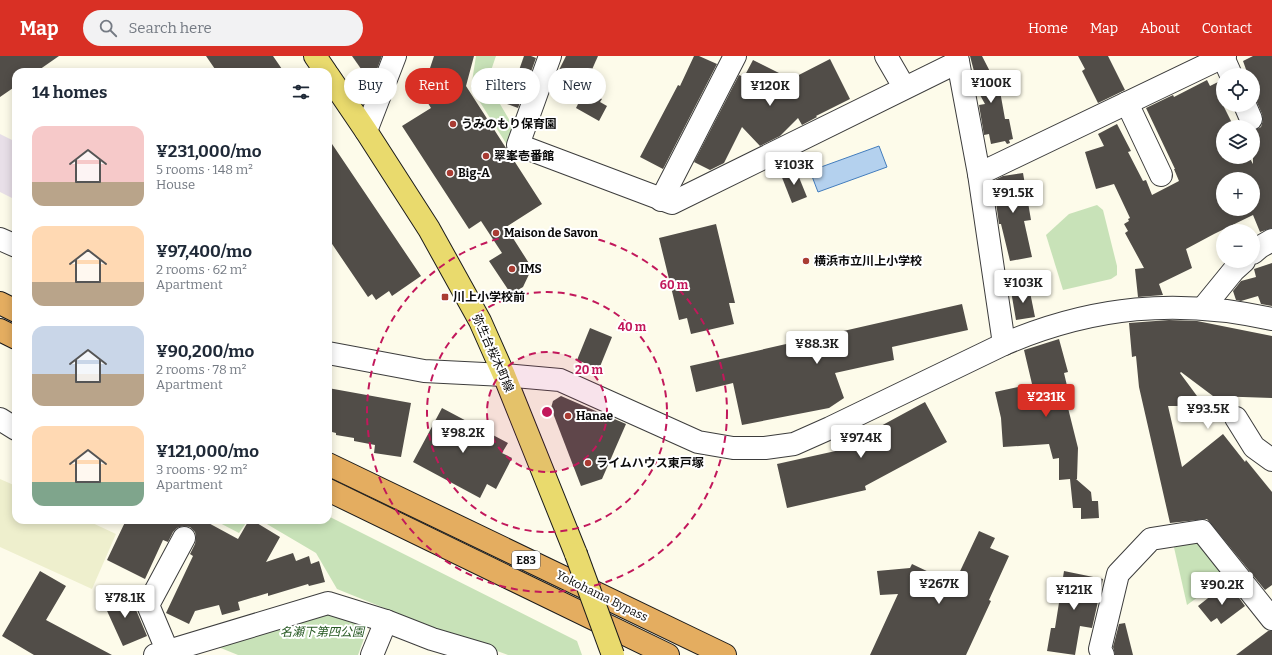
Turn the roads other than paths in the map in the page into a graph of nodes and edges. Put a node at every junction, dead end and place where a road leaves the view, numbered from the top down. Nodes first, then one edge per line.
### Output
1 (315, 56) edge
2 (395, 56) edge
3 (550, 56) edge
4 (735, 56) edge
5 (886, 56) edge
6 (957, 59) edge
7 (1226, 63) edge
8 (323, 68) edge
9 (332, 81) edge
10 (904, 87) junction
11 (1127, 103) junction
12 (366, 131) junction
13 (978, 174) junction
14 (1161, 175) dead end
15 (662, 200) junction
16 (0, 239) edge
17 (1272, 240) edge
18 (12, 244) edge
19 (1260, 247) edge
20 (1236, 268) edge
21 (0, 303) edge
22 (1203, 308) junction
23 (12, 309) edge
24 (1272, 319) edge
25 (0, 330) edge
26 (12, 336) edge
27 (1004, 344) junction
28 (332, 354) edge
29 (504, 375) junction
30 (1236, 418) dead end
31 (0, 419) edge
32 (12, 426) edge
33 (1272, 460) edge
34 (332, 466) edge
35 (332, 492) edge
36 (184, 538) dead end
37 (1272, 619) edge
38 (386, 621) junction
39 (432, 647) edge
40 (163, 653) edge
41 (483, 654) edge
42 (372, 655) edge
43 (613, 655) edge
44 (668, 655) edge
45 (725, 655) edge
46 (1103, 655) edge

1 - 8 main road
2 - 12 street
3 - 15 street
4 - 15 street
5 - 10 street
6 - 10 street
6 - 13 street
7 - 11 street
9 - 12 main road, 弥生台桜木町線
10 - 15 street
11 - 13 street
11 - 14 street
12 - 29 main road, 弥生台桜木町線
13 - 27 street
16 - 18 street
17 - 19 street
20 - 22 street
21 - 23 highway
22 - 24 street
22 - 27 street
25 - 26 highway
27 - 29 street
28 - 29 street
29 - 43 main road, 弥生台桜木町線, bridge
30 - 33 street
31 - 32 street
34 - 45 highway, Yokohama Bypass / E83
35 - 44 highway, Yokohama Bypass / E83
36 - 40 street
37 - 46 street
38 - 39 street
38 - 40 street
38 - 42 street
39 - 41 street

